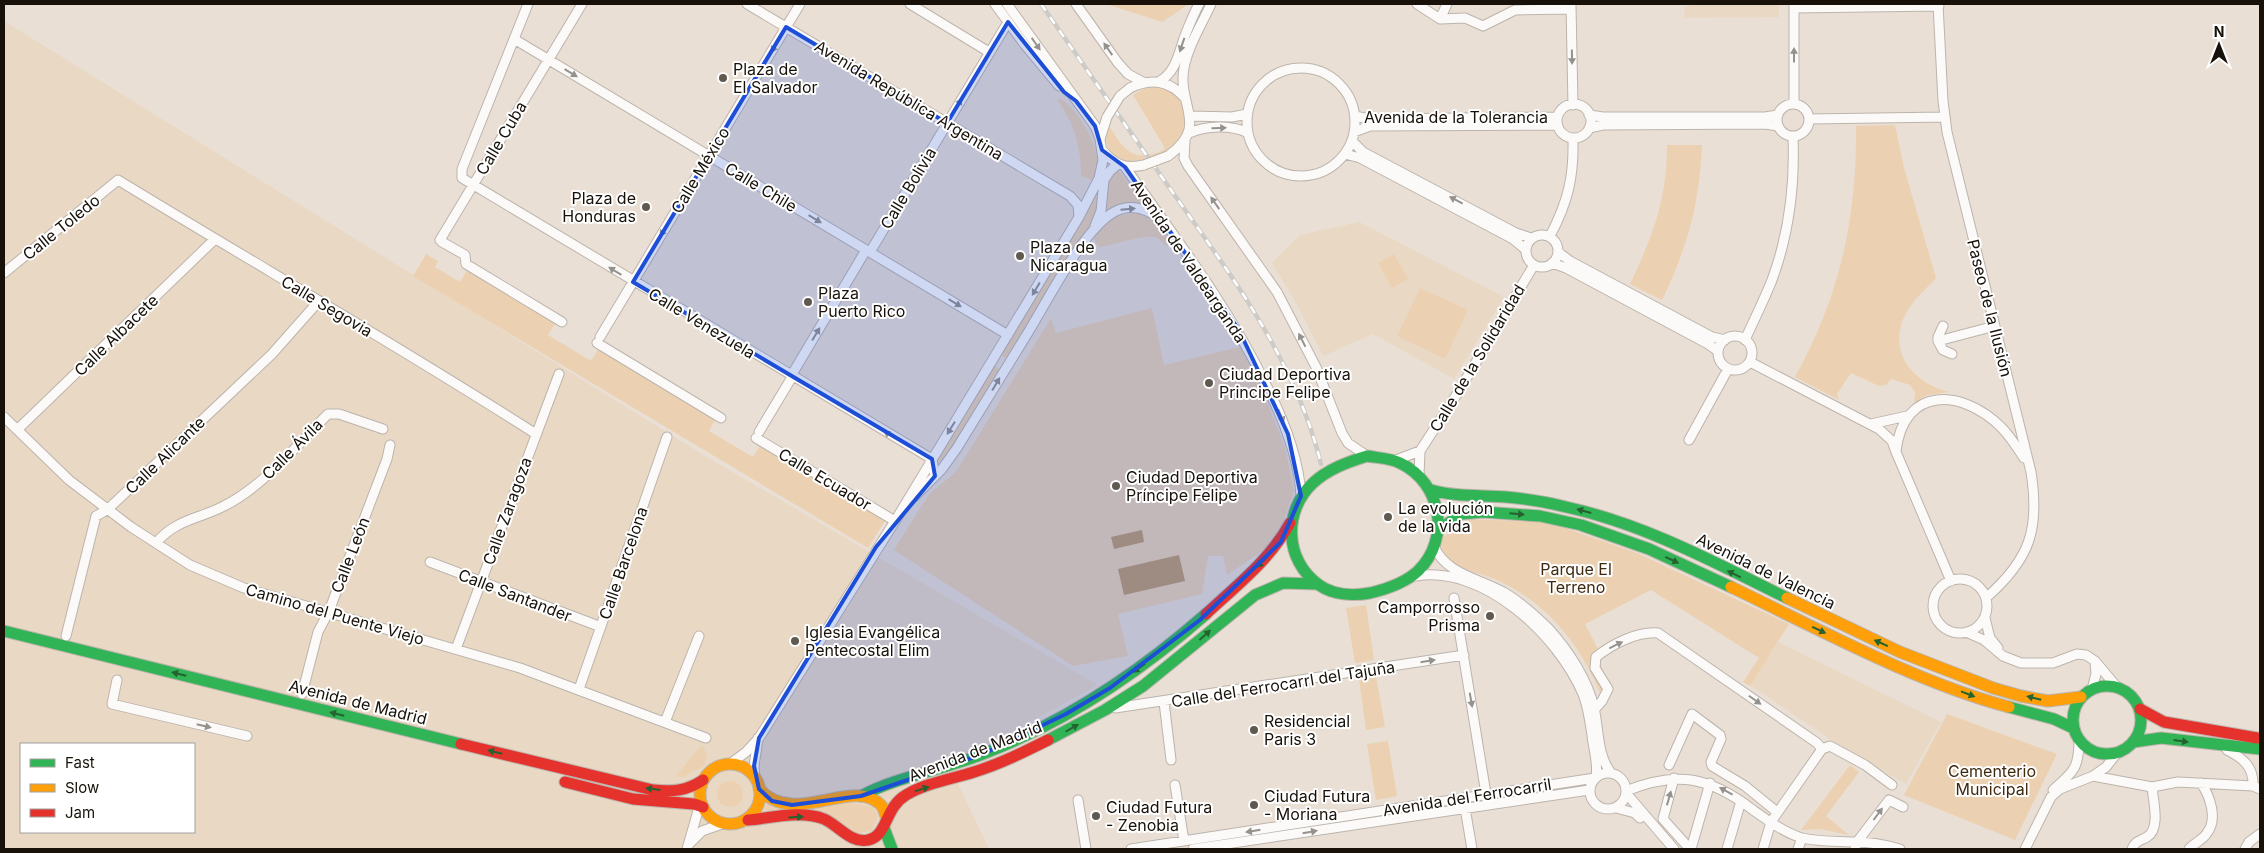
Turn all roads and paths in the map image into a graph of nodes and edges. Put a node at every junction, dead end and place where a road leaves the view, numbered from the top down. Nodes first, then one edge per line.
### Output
1 (528, 4) edge
2 (582, 4) edge
3 (747, 4) edge
4 (800, 4) edge
5 (910, 4) edge
6 (995, 4) edge
7 (1008, 4) edge
8 (1076, 4) edge
9 (1199, 4) edge
10 (1211, 4) edge
11 (1417, 4) edge
12 (1446, 4) edge
13 (1870, 5) edge
14 (1939, 5) edge
15 (1571, 6) edge
16 (1794, 6) edge
17 (1516, 7) edge
18 (1440, 18) junction
19 (1008, 22) junction
20 (786, 27) junction
21 (514, 39) junction
22 (989, 52) junction
23 (548, 60) junction
24 (1160, 81) junction
25 (1143, 82) junction
26 (1187, 100) junction
27 (1076, 101) junction
28 (1794, 104) junction
29 (1573, 105) junction
30 (1247, 114) junction
31 (1589, 115) junction
32 (1778, 115) junction
33 (1191, 116) junction
34 (1355, 116) junction
35 (1945, 118) junction
36 (1810, 119) junction
37 (1557, 121) junction
38 (947, 123) junction
39 (1778, 126) junction
40 (1589, 128) junction
41 (1248, 133) junction
42 (1793, 136) junction
43 (1187, 137) junction
44 (1353, 137) junction
45 (1573, 138) junction
46 (1100, 139) junction
47 (1102, 150) junction
48 (1345, 154) junction
49 (709, 156) junction
50 (1122, 166) junction
51 (118, 180) joint
52 (473, 186) junction
53 (1091, 195) junction
54 (1070, 196) junction
55 (1079, 217) junction
56 (1165, 222) junction
57 (1094, 229) junction
58 (1550, 236) junction
59 (1531, 238) junction
60 (215, 239) junction
61 (1525, 249) junction
62 (868, 251) junction
63 (1558, 252) junction
64 (1552, 263) junction
65 (1534, 265) junction
66 (4, 273) edge
67 (633, 282) junction
68 (318, 302) junction
69 (562, 322) dead end
70 (1944, 326) dead end
71 (1995, 326) junction
72 (1008, 335) junction
73 (1724, 340) junction
74 (1745, 340) junction
75 (1938, 342) junction
76 (1718, 351) junction
77 (1952, 354) dead end
78 (996, 355) junction
79 (1750, 362) junction
80 (1009, 364) junction
81 (1728, 369) junction
82 (558, 374) dead end
83 (791, 377) junction
84 (1907, 416) junction
85 (4, 417) edge
86 (2017, 417) junction
87 (721, 418) dead end
88 (1871, 424) junction
89 (2000, 426) junction
90 (383, 429) dead end
91 (17, 430) junction
92 (536, 434) junction
93 (758, 435) joint
94 (667, 437) dead end
95 (1689, 440) dead end
96 (390, 445) dead end
97 (1420, 451) junction
98 (1896, 452) junction
99 (1367, 456) junction
100 (932, 459) junction
101 (1395, 461) junction
102 (2031, 472) junction
103 (1419, 475) junction
104 (935, 476) junction
105 (1431, 490) junction
106 (1301, 496) junction
107 (107, 510) junction
108 (894, 521) junction
109 (1290, 523) junction
110 (1439, 530) junction
111 (156, 543) junction
112 (1434, 546) junction
113 (430, 562) dead end
114 (1404, 580) junction
115 (1951, 581) junction
116 (481, 582) junction
117 (1316, 584) junction
118 (1987, 597) junction
119 (1454, 598) dead end
120 (329, 611) junction
121 (1985, 618) junction
122 (600, 627) junction
123 (4, 631) edge
124 (1966, 632) junction
125 (66, 636) dead end
126 (699, 636) dead end
127 (4, 642) edge
128 (456, 649) junction
129 (1464, 654) junction
130 (2003, 656) junction
131 (2095, 661) junction
132 (117, 680) dead end
133 (2116, 686) junction
134 (579, 689) junction
135 (2092, 689) junction
136 (302, 694) dead end
137 (2081, 697) junction
138 (1164, 702) junction
139 (2140, 709) junction
140 (1103, 710) junction
141 (1594, 710) junction
142 (665, 722) junction
143 (2073, 728) junction
144 (247, 736) dead end
145 (706, 738) dead end
146 (758, 738) junction
147 (2260, 738) edge
148 (2079, 740) junction
149 (2133, 742) junction
150 (412, 744) dead end
151 (2221, 746) junction
152 (2260, 749) edge
153 (1822, 750) junction
154 (2113, 757) junction
155 (1171, 760) dead end
156 (730, 764) junction
157 (1669, 765) dead end
158 (1611, 773) junction
159 (2093, 776) junction
160 (1595, 777) junction
161 (1674, 778) junction
162 (556, 780) dead end
163 (703, 780) junction
164 (2113, 780) junction
165 (1710, 783) junction
166 (2201, 783) junction
167 (757, 784) junction
168 (1175, 785) dead end
169 (1892, 785) dead end
170 (2152, 787) junction
171 (2257, 788) edge
172 (1589, 790) junction
173 (1626, 792) junction
174 (1486, 794) junction
175 (861, 796) junction
176 (1078, 800) dead end
177 (1742, 801) junction
178 (701, 804) junction
179 (1488, 805) junction
180 (1903, 807) dead end
181 (1466, 808) junction
182 (1616, 808) junction
183 (1777, 812) junction
184 (748, 820) junction
185 (1771, 822) junction
186 (885, 823) junction
187 (722, 824) junction
188 (2260, 834) edge
189 (855, 838) junction
190 (1802, 838) junction
191 (1184, 841) junction
192 (1856, 845) edge
193 (687, 848) edge
194 (869, 849) edge
195 (892, 849) edge
196 (1086, 849) edge
197 (1132, 849) edge
198 (1193, 849) edge
199 (1472, 849) edge
200 (1666, 849) edge
201 (1674, 849) edge
202 (1691, 849) edge
203 (1727, 849) edge
204 (1763, 849) edge
205 (1798, 849) edge
206 (1900, 849) edge
207 (2019, 849) edge
208 (2025, 849) edge
209 (2132, 849) edge
210 (2189, 849) edge
211 (2245, 849) edge

1 - 21 street
2 - 23 street, Calle Cuba
3 - 20 street, Avenida República Argentina
4 - 20 street, Calle México
5 - 22 street
6 - 19 street
7 -> 27 street
25 -> 8 street
9 -> 24 street
10 - 26 street
11 - 18 street
12 - 18 street
13 - 14 street
13 - 16 street
14 - 35 street, Paseo de la Ilusión
15 - 17 street
15 -> 29 street
28 -> 16 street
17 - 18 street
19 - 22 street, Calle Bolivia
19 - 27 street
20 - 38 street, Avenida República Argentina
20 -> 49 street, Calle México
21 - 23 street, Calle Chile
21 - 52 street
38 -> 22 street, Calle Bolivia
23 -> 49 street, Calle Chile
23 - 52 street, Calle Cuba
24 - 25 street
24 - 26 street
25 - 46 street, bridge
26 - 33 street
27 - 46 street
28 - 32 street
28 - 36 street
29 - 31 street
29 - 37 street
30 - 33 street
30 - 34 street
30 - 41 street
31 - 32 street
31 - 40 street
32 - 39 street
33 - 43 street
34 - 37 street, Avenida de la Tolerancia
34 - 44 street
35 - 36 street
35 - 71 street, Paseo de la Ilusión
36 - 42 street
37 - 44 street, Avenida de la Tolerancia
37 - 45 street
38 - 54 street, Avenida República Argentina
38 - 62 street, Calle Bolivia
39 - 40 street
39 - 42 street
40 - 45 street
43 -> 41 street
41 - 48 street
42 - 74 street
43 - 50 street, bridge
99 -> 43 street
44 - 48 street
59 -> 44 street
45 - 58 street
46 - 47 street
47 - 50 street
47 - 53 street
48 - 61 street
49 -> 62 street, Calle Chile
49 -> 67 street, Calle México
50 - 56 street, Avenida de Valdearganda
50 - 57 street
51 - 60 street, Calle Segovia
51 - 66 street, Calle Toledo
67 -> 52 street, Calle Venezuela
52 - 69 street, Calle Cuba
53 - 54 street
53 - 55 street
54 - 55 street
55 -> 72 street
57 -> 56 street
56 -> 106 street, Avenida de Valdearganda
57 - 80 street
58 - 59 street
58 - 63 street
59 - 61 street
60 - 68 street, Calle Segovia
60 - 91 street, Calle Albacete
61 - 65 street
62 -> 72 street, Calle Chile
83 -> 62 street, Calle Bolivia
63 - 64 street
63 - 73 street
64 - 65 street
64 - 76 street
65 - 97 street, Calle de la Solidaridad
67 - 83 street, Calle Venezuela
67 - 87 street, Calle México
68 - 92 street, Calle Segovia
68 - 107 street, Calle Alicante
70 - 75 street
71 - 75 street
71 - 86 street, Paseo de la Ilusión
72 - 78 street
73 - 74 street
73 - 76 street
74 - 79 street
75 - 77 street
76 - 81 street
78 - 80 street
78 -> 100 street
79 - 81 street
79 - 88 street
104 -> 80 street
81 - 95 street
82 - 92 street, Calle Zaragoza
83 - 93 street, Calle Bolivia
100 -> 83 street, Calle Venezuela
84 - 88 street
84 - 89 street
84 - 98 street
85 - 91 street, Camino del Puente Viejo
86 - 89 street
86 - 102 street, Paseo de la Ilusión
88 - 98 street
89 - 102 street
90 - 111 street, Calle Ávila
91 - 107 street, Camino del Puente Viejo
92 - 116 street, Calle Zaragoza
93 - 108 street, Calle Ecuador
94 - 122 street, Calle Barcelona
96 - 120 street, Calle León
97 - 101 street
97 - 103 street
98 - 115 street
99 - 101 main road
99 - 106 main road
100 - 104 street
100 - 108 street
101 - 103 main road
102 - 118 street, Paseo de la Ilusión
103 - 105 main road
104 - 108 street
105 - 110 main road
137 -> 105 main road, Avenida de Valencia
106 - 109 main road
107 - 111 street, Camino del Puente Viejo
107 - 125 street, Calle Alicante
108 - 146 street
109 - 117 main road
109 -> 175 main road, Avenida de Madrid
110 - 112 main road
110 -> 143 main road, Avenida de Valencia
111 - 120 street, Camino del Puente Viejo
112 - 114 main road
112 - 141 street
113 - 116 street, Calle Santander
114 - 117 main road
114 - 160 street
115 - 118 street
115 - 124 street
116 - 122 street, Calle Santander
116 - 128 street, Calle Zaragoza
140 -> 117 main road, Avenida de Madrid
118 - 121 street
119 - 129 street
120 - 128 street, Camino del Puente Viejo
120 - 136 street, Calle León
121 - 124 street
121 - 130 street
122 - 134 street, Calle Barcelona
163 -> 123 main road, Avenida de Madrid
124 - 130 street
126 - 142 street
127 - 150 main road, Avenida de Madrid
128 - 134 street, Camino del Puente Viejo
138 -> 129 street, Calle del Ferrocarrl del Tajuña
129 -> 174 street
130 - 131 street
131 - 133 street
131 - 135 street
132 -> 144 street
133 - 135 main road
133 - 139 main road
134 - 142 street, Camino del Puente Viejo
135 - 137 main road
137 - 143 main road
138 - 140 street, Calle del Ferrocarrl del Tajuña
138 - 155 street
139 - 147 main road
139 - 149 main road
186 -> 140 main road, Avenida de Madrid
141 -> 153 street
141 - 158 street
142 - 145 street, Camino del Puente Viejo
143 - 148 main road
146 - 156 street
146 - 167 street
148 - 154 main road
148 - 207 street
149 -> 151 main road
149 - 154 main road
151 - 152 main road
151 - 171 street
153 - 169 street
153 - 183 street
154 - 159 street
154 - 164 street
156 - 163 main road
156 - 167 main road
157 - 183 street
158 - 160 street
158 - 173 street
159 - 164 street
159 - 208 street
160 - 172 street
160 - 174 street, Avenida del Ferrocarril
161 - 165 street
161 - 173 street
202 -> 161 street
162 - 178 main road
163 - 178 main road
164 - 170 street
177 -> 165 street
165 - 202 street
166 - 170 street
166 - 171 street
166 - 210 street
167 - 175 main road, Avenida de Madrid
167 - 184 main road
168 - 191 street
170 - 209 street
172 - 179 street, Avenida del Ferrocarril
172 - 182 street
173 - 182 street
173 - 201 street
174 - 179 street
174 -> 191 street, Avenida del Ferrocarril
175 - 186 main road
176 - 196 street
177 - 185 street
177 - 203 street
178 - 187 main road
178 - 193 street
179 - 181 street, Avenida del Ferrocarril
192 -> 180 street
198 -> 181 street, Avenida del Ferrocarril
181 - 199 street
182 - 200 street
183 - 185 street
184 - 187 main road
184 -> 189 main road
185 - 190 street
185 - 204 street
186 - 189 main road, Avenida de Madrid
186 - 195 main road
187 - 193 street
188 - 211 street
189 - 194 main road
190 - 192 street
190 - 205 street
191 - 197 street, Avenida del Ferrocarril
192 - 206 street

